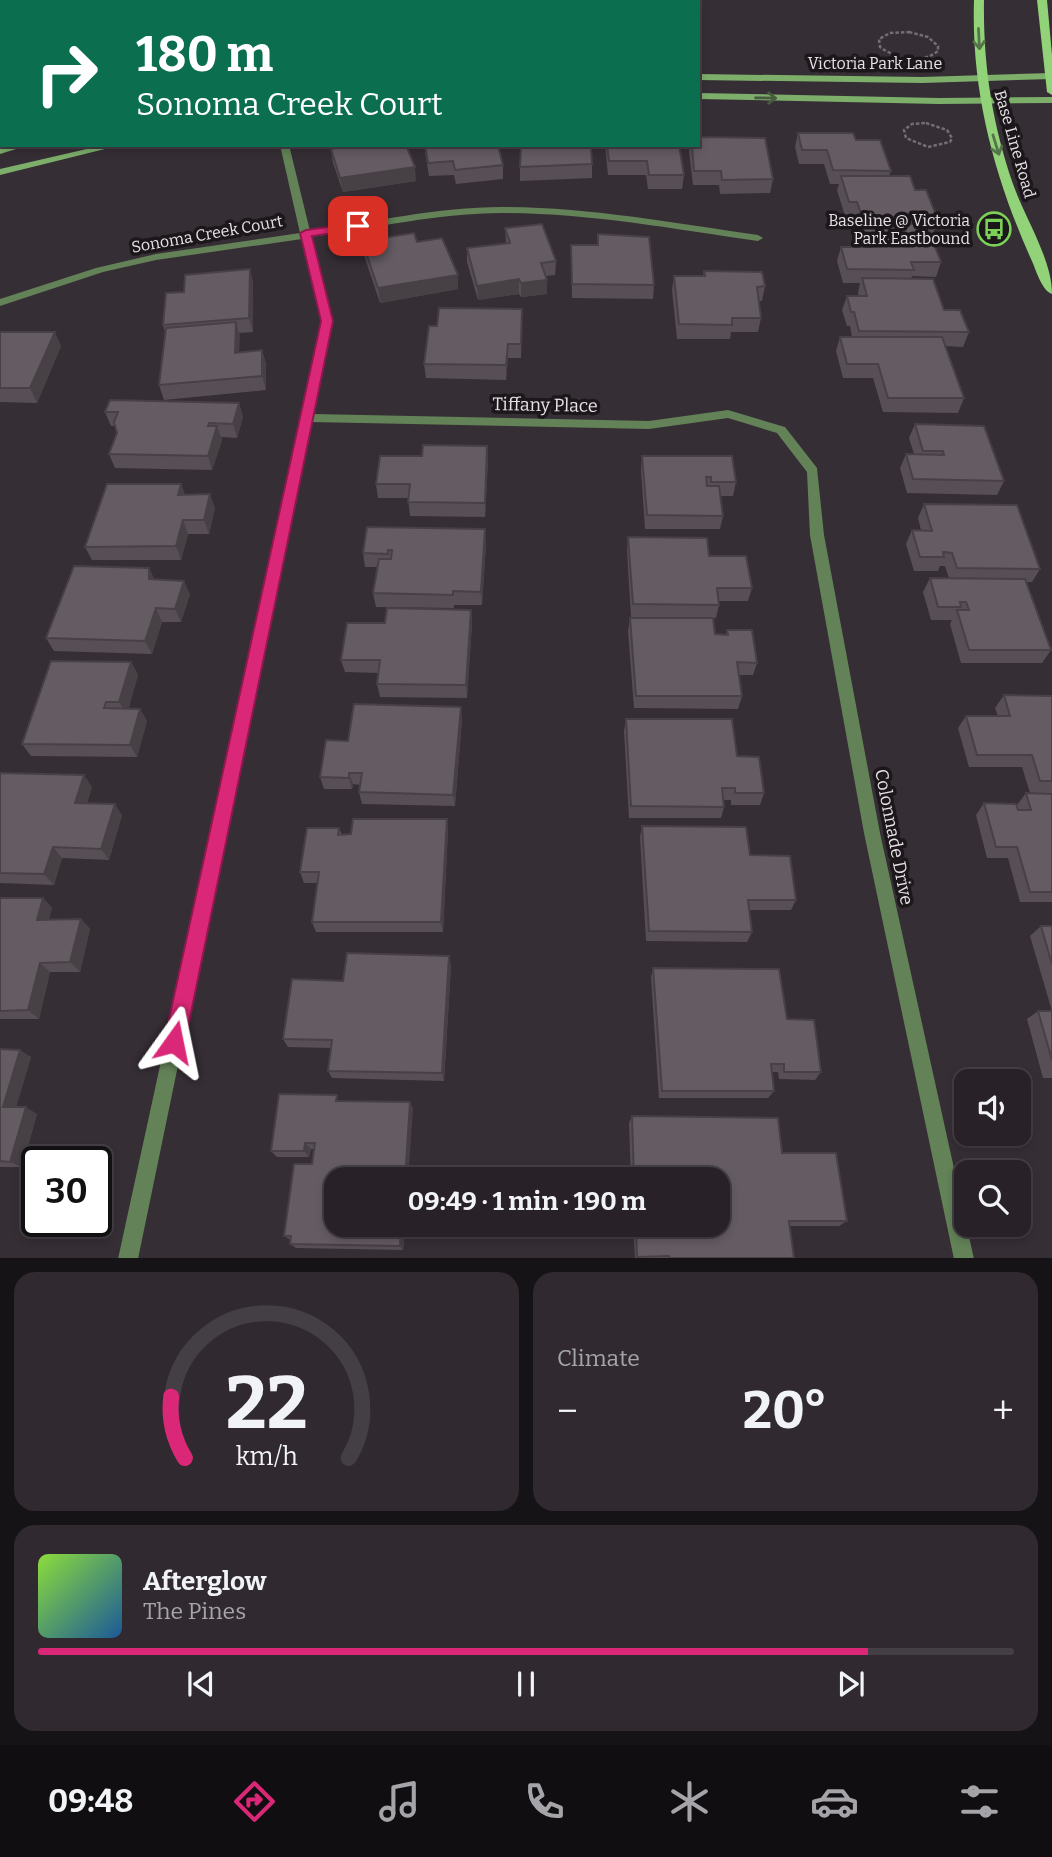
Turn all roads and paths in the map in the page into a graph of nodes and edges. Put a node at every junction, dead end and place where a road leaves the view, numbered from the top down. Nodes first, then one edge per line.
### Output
1 (979, 0) edge
2 (1042, 0) edge
3 (901, 58) joint
4 (1050, 76) edge
5 (700, 77) edge
6 (981, 79) junction
7 (1052, 92) edge
8 (700, 96) edge
9 (984, 100) junction
10 (1052, 100) edge
11 (904, 134) joint
12 (108, 147) edge
13 (284, 147) edge
14 (0, 172) edge
15 (306, 233) junction
16 (758, 238) dead end
17 (1052, 290) edge
18 (0, 303) edge
19 (306, 418) junction
20 (781, 430) joint
21 (128, 1258) edge
22 (964, 1258) edge

1 -> 6 main road, Base Line Road
2 - 4 main road
3 - 3 path
4 - 6 main road, Victoria Park Lane
4 - 7 main road
5 - 6 main road, Victoria Park Lane
6 - 9 main road, Base Line Road
8 -> 9 main road, Victoria Park Lane
9 - 10 main road, Victoria Park Lane
9 -> 17 main road, Base Line Road
11 - 11 path
12 - 14 main road
13 - 15 street
15 - 16 street, Sonoma Creek Court
15 - 18 street, Sonoma Creek Court
15 - 19 street
19 - 20 street, Tiffany Place
19 - 21 street
20 - 22 street, Colonnade Drive

